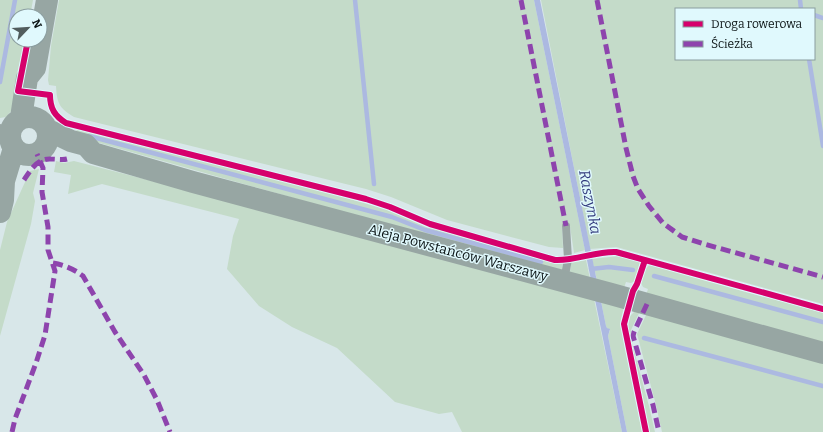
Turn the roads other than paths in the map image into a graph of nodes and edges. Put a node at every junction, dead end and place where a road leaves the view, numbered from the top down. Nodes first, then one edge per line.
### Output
1 (47, 0) edge
2 (26, 135) edge
3 (2, 206) edge
4 (566, 226) dead end
5 (573, 284) junction
6 (823, 353) edge

1 - 2 street
2 - 3 street
2 - 5 street, Aleja Powstańców Warszawy
4 - 5 lane
5 - 6 street, Aleja Powstańców Warszawy

